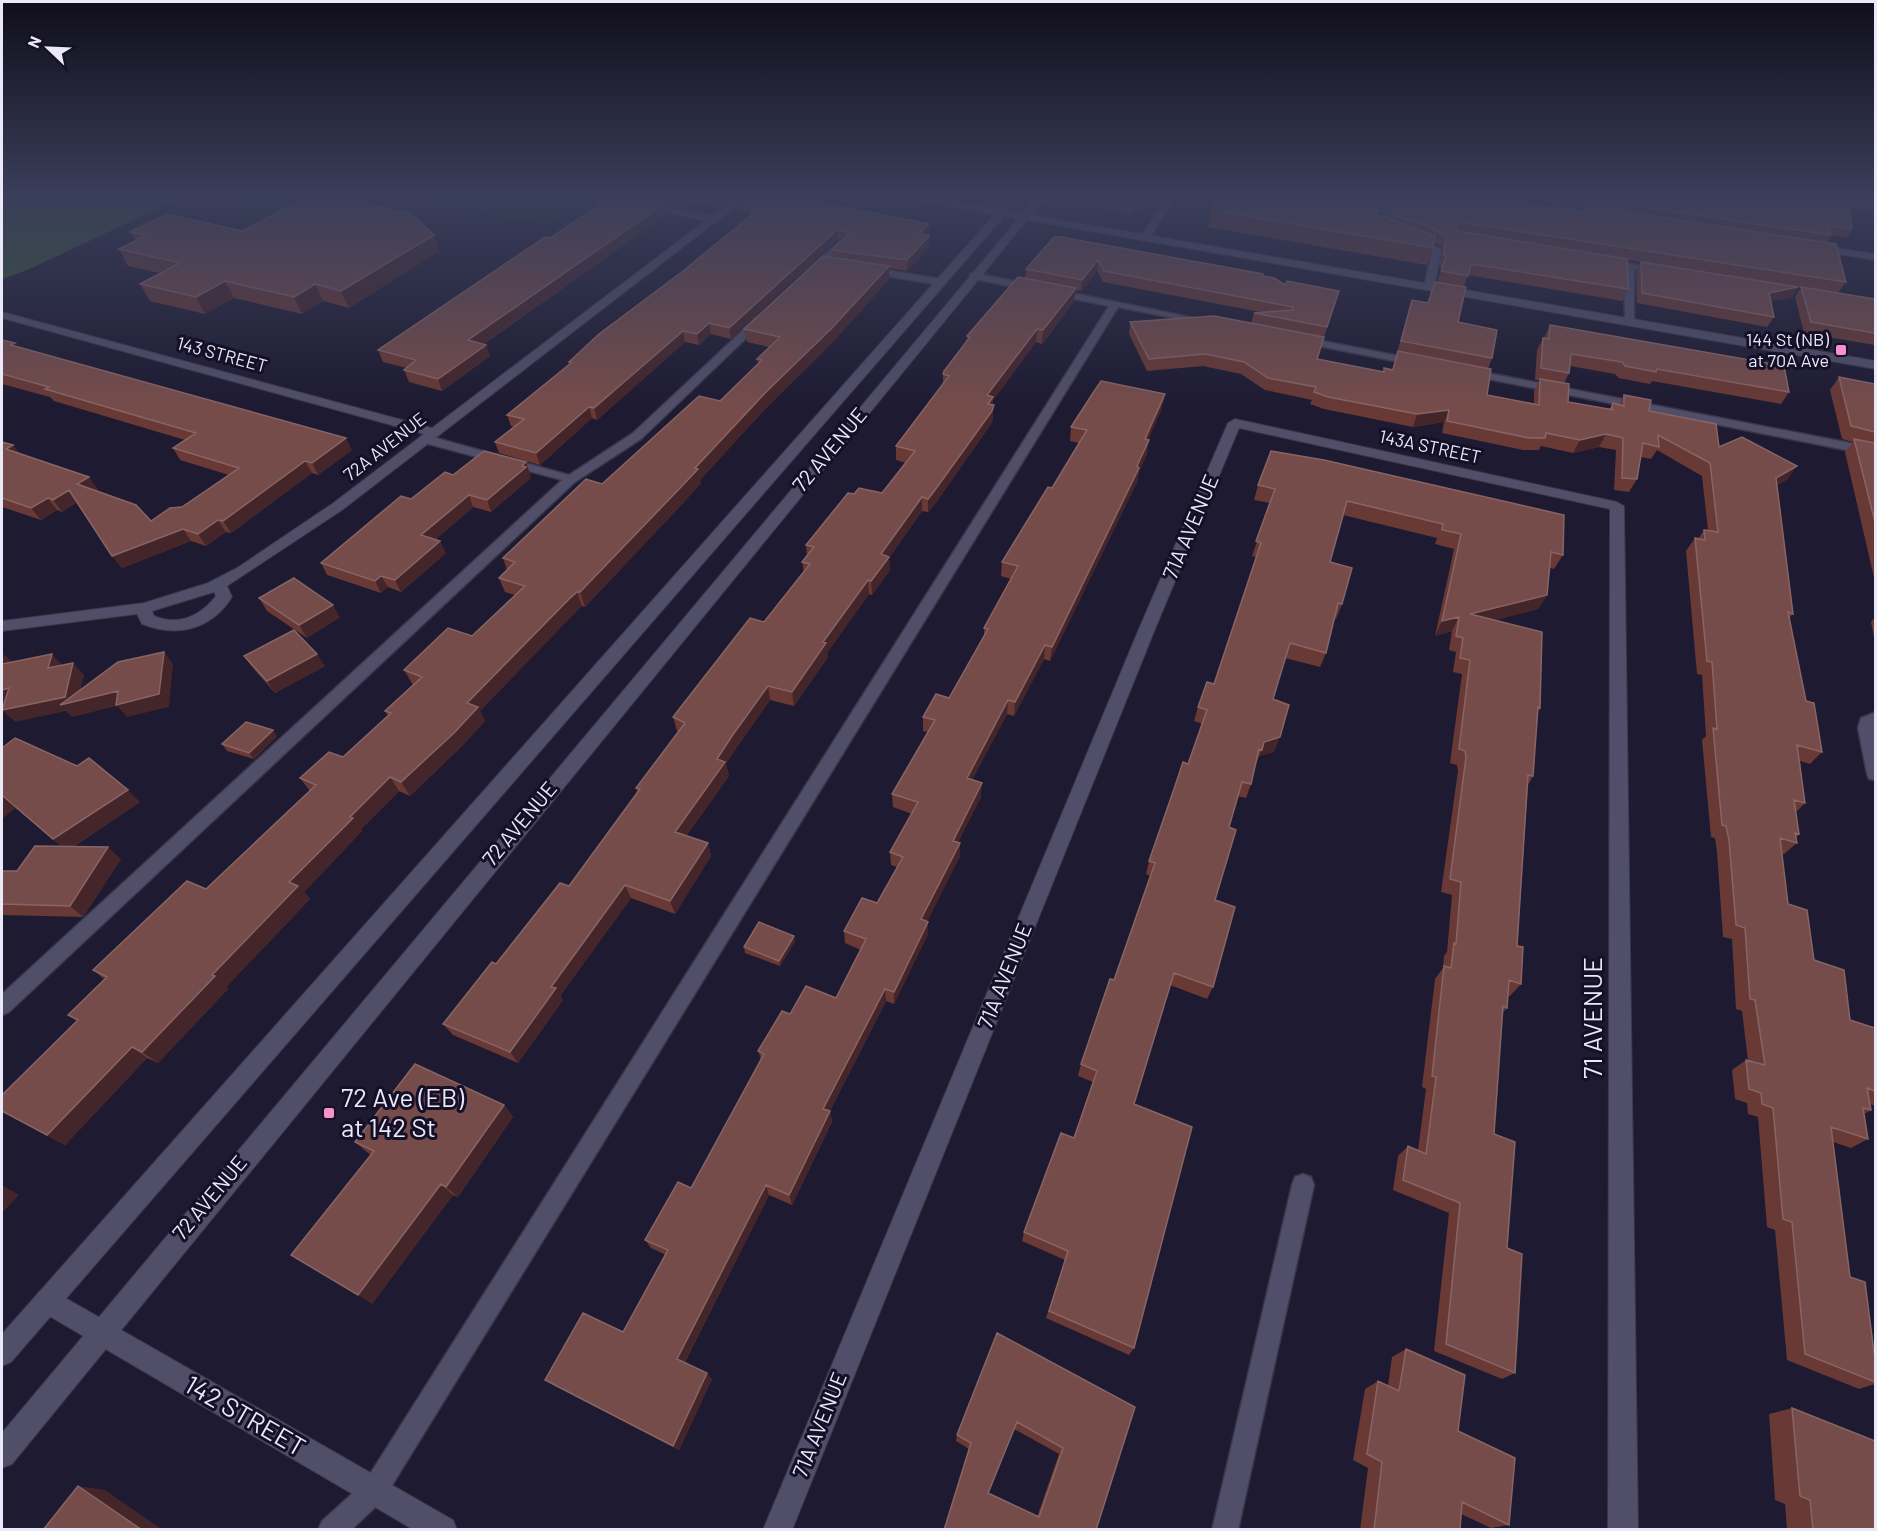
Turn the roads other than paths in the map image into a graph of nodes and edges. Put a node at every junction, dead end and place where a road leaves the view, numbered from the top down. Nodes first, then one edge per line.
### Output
1 (650, 267) edge
2 (821, 267) edge
3 (953, 267) edge
4 (981, 267) edge
5 (1312, 267) edge
6 (1433, 267) edge
7 (1629, 267) edge
8 (1639, 267) edge
9 (852, 268) edge
10 (1676, 273) edge
11 (974, 276) junction
12 (803, 280) edge
13 (940, 282) junction
14 (1429, 288) junction
15 (1115, 304) junction
16 (769, 312) edge
17 (2, 315) edge
18 (1629, 322) junction
19 (1220, 324) edge
20 (1291, 338) edge
21 (1431, 365) edge
22 (1875, 366) edge
23 (1454, 370) edge
24 (1235, 423) joint
25 (429, 435) junction
26 (1875, 452) edge
27 (571, 479) junction
28 (1617, 506) joint
29 (219, 584) junction
30 (143, 609) junction
31 (2, 626) edge
32 (1875, 718) edge
33 (1875, 774) edge
34 (2, 1006) edge
35 (1303, 1185) dead end
36 (48, 1301) junction
37 (101, 1332) junction
38 (2, 1353) edge
39 (2, 1454) edge
40 (374, 1491) junction
41 (331, 1530) edge
42 (443, 1530) edge
43 (777, 1530) edge
44 (1225, 1530) edge
45 (1623, 1530) edge

1 - 25 street, 72A AVENUE
2 - 12 lane
3 - 13 street, 72 AVENUE
4 - 11 street, 72 AVENUE
5 - 14 street
6 - 14 lane
7 - 18 lane
8 - 10 lane
9 - 13 lane
11 - 15 lane
11 - 37 street, 72 AVENUE
13 - 36 street, 72 AVENUE
14 - 18 street
15 - 19 lane
15 - 40 lane
16 - 27 lane
17 - 25 street, 143 STREET
18 - 22 street
20 - 21 lane
23 - 26 lane
24 - 28 street, 143A STREET
24 - 43 street, 71A AVENUE
25 - 27 lane
25 - 29 street, 72A AVENUE
27 - 34 lane
28 - 45 street, 71 AVENUE
29 - 30 street, 72A AVENUE
29 - 30 street
30 - 31 street, 72A AVENUE
32 - 33 lane
35 - 44 lane
36 - 37 street, 142 STREET
36 - 38 street, 72 AVENUE
37 - 39 street, 72 AVENUE
37 - 40 street, 142 STREET
40 - 41 lane
40 - 42 street, 142 STREET

